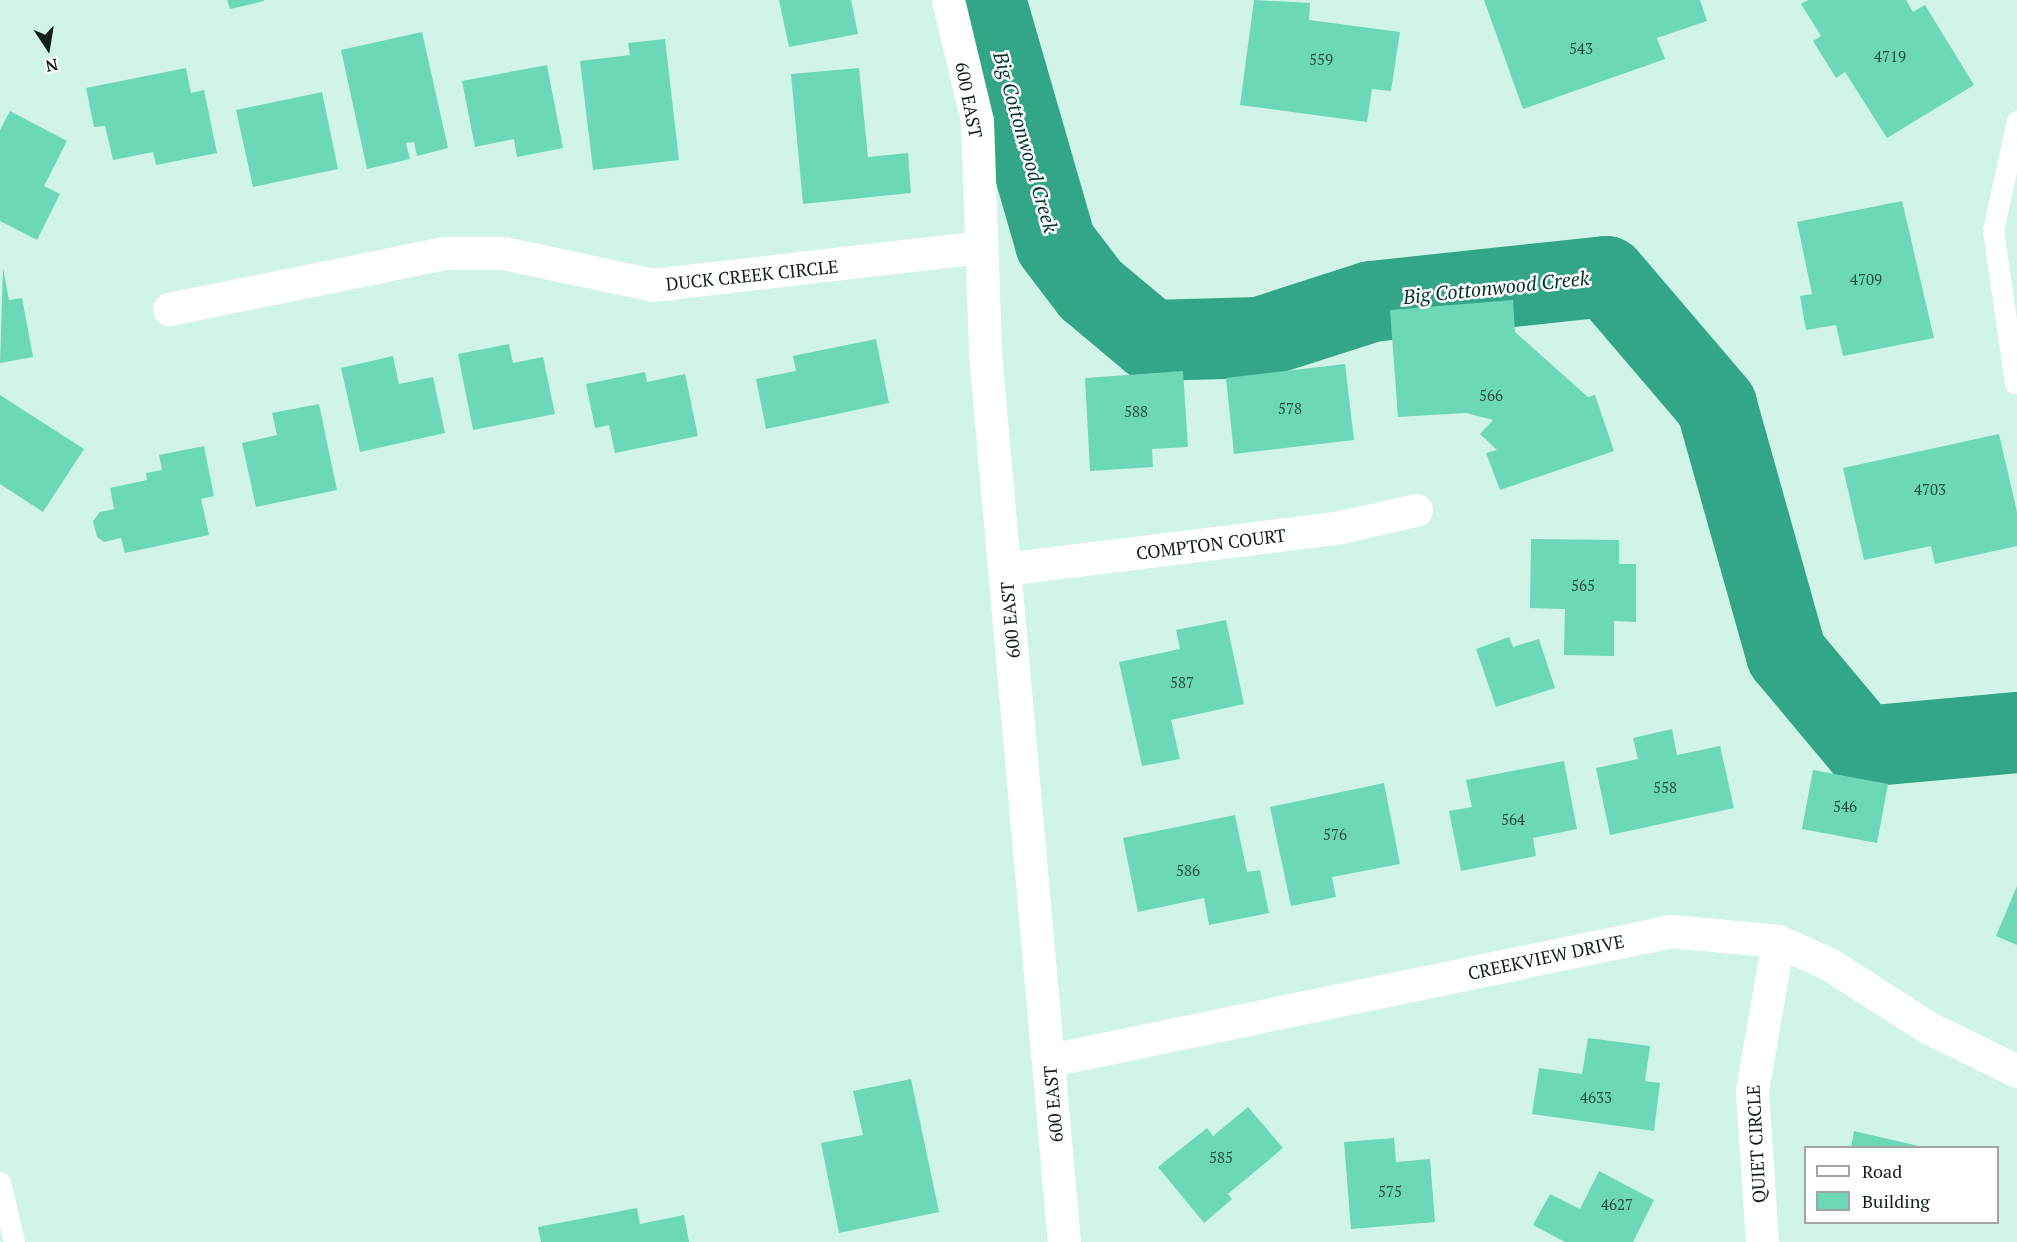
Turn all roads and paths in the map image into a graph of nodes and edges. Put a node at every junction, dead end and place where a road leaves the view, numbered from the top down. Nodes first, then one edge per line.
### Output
1 (948, 0) edge
2 (2017, 121) edge
3 (982, 247) junction
4 (169, 309) dead end
5 (2015, 383) dead end
6 (1416, 510) dead end
7 (1005, 569) junction
8 (1778, 941) junction
9 (1050, 1060) junction
10 (2017, 1071) edge
11 (0, 1182) edge
12 (14, 1242) edge
13 (1065, 1242) edge
14 (1762, 1242) edge

1 - 3 street, 600 EAST
2 - 5 lane
3 - 4 street, DUCK CREEK CIRCLE
3 - 7 street, 600 EAST
6 - 7 street, COMPTON COURT
7 - 9 street, 600 EAST
8 - 9 street, CREEKVIEW DRIVE
8 - 10 street, CREEKVIEW DRIVE
8 - 14 street, QUIET CIRCLE
9 - 13 street, 600 EAST
11 - 12 lane

